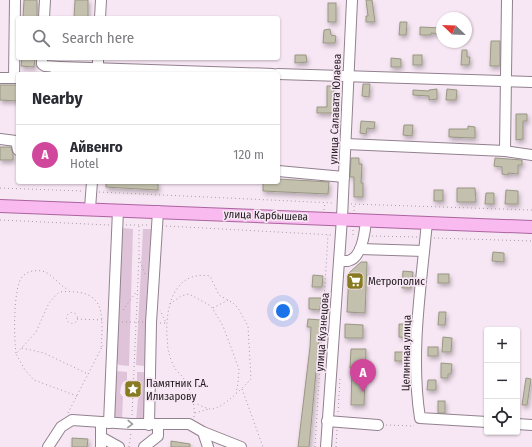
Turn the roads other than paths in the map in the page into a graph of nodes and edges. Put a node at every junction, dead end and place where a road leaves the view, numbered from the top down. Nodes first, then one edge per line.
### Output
1 (15, 0) edge
2 (45, 0) edge
3 (101, 0) edge
4 (352, 0) edge
5 (507, 0) edge
6 (44, 16) edge
7 (100, 16) edge
8 (42, 60) edge
9 (98, 67) edge
10 (58, 72) edge
11 (223, 72) edge
12 (280, 74) edge
13 (348, 77) junction
14 (0, 78) edge
15 (16, 78) edge
16 (506, 81) junction
17 (532, 82) edge
18 (0, 139) edge
19 (16, 141) edge
20 (346, 144) junction
21 (505, 151) junction
22 (532, 155) edge
23 (280, 171) edge
24 (344, 177) junction
25 (92, 187) edge
26 (0, 206) edge
27 (90, 208) junction
28 (118, 210) junction
29 (158, 211) junction
30 (342, 218) junction
31 (366, 220) junction
32 (427, 222) junction
33 (532, 227) edge
34 (360, 249) junction
35 (424, 251) junction
36 (339, 261) junction
37 (327, 421) junction
38 (484, 422) edge
39 (105, 423) junction
40 (520, 424) edge
41 (154, 425) junction
42 (378, 425) road end
43 (532, 425) edge
44 (203, 432) junction
45 (158, 436) junction
46 (101, 442) edge
47 (48, 447) edge
48 (119, 447) edge
49 (144, 447) edge
50 (157, 447) edge
51 (208, 447) edge
52 (241, 447) edge
53 (326, 447) edge

1 - 15 street
2 - 6 street
3 - 7 street
4 - 13 street, улица Салавата Юлаева
5 - 16 street
8 - 10 street
9 - 10 street
9 - 11 street
12 - 13 street
13 - 16 street
13 - 20 street, улица Салавата Юлаева
14 - 15 street
16 - 17 street
16 - 21 street
18 - 19 street
20 - 21 street
20 - 24 street, улица Салавата Юлаева
21 - 22 street
23 - 24 street
24 - 30 street, улица Салавата Юлаева
25 - 27 street
26 - 27 main road, улица Карбышева
27 - 28 main road, улица Карбышева
28 - 29 main road, улица Карбышева
28 - 39 street
29 - 30 main road, улица Карбышева
29 - 41 street
30 - 31 main road, улица Карбышева
30 - 36 street, улица Кузнецова
31 - 32 main road, улица Карбышева
31 - 34 street
32 - 33 main road, улица Карбышева
32 - 35 street, Целинная улица
34 - 35 street
34 - 36 street
35 - 38 street, Целинная улица
36 - 37 street, улица Кузнецова
37 - 42 street
37 - 53 street, улица Кузнецова
39 -> 41 street
39 - 46 street
39 - 47 street
40 - 43 street
41 - 44 street
41 - 45 street
44 - 51 street
44 - 52 street
45 - 49 street
45 - 50 street
46 - 48 street

